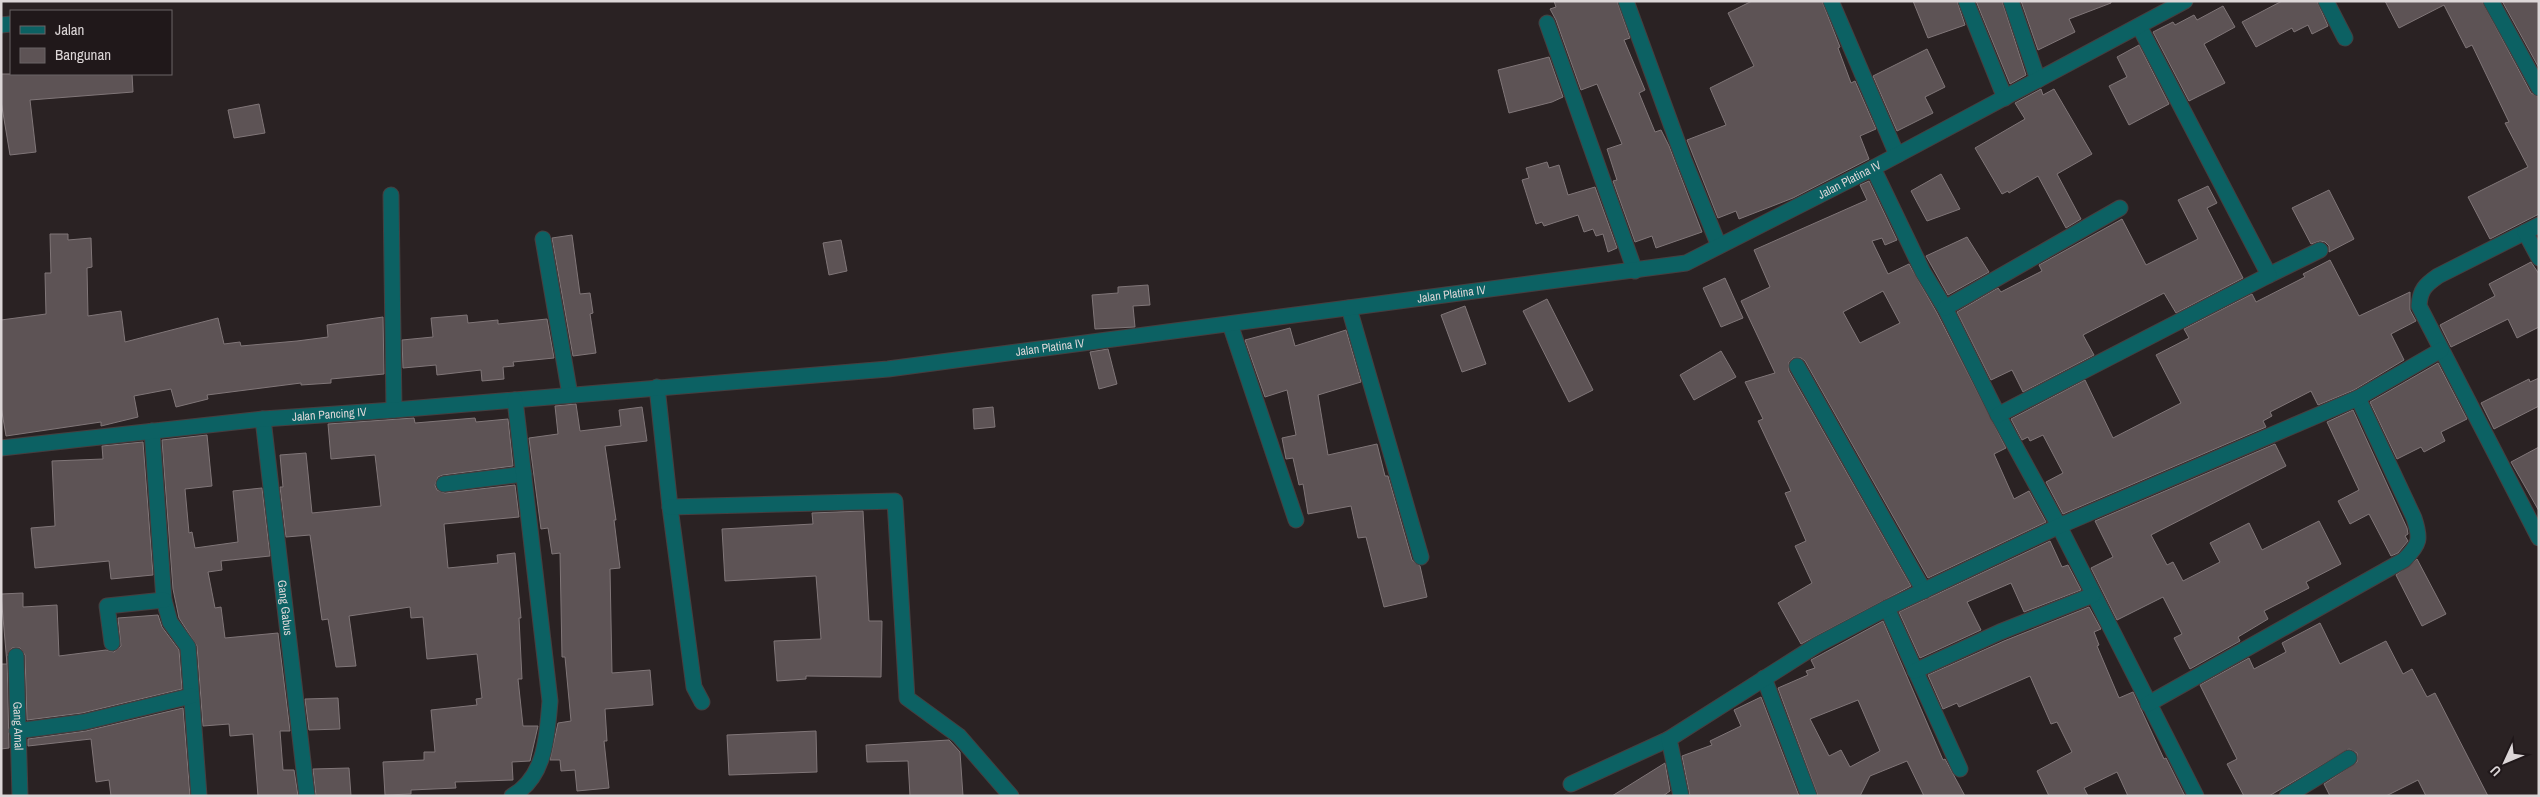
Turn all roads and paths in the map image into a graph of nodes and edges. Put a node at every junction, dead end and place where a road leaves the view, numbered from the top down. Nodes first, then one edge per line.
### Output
1 (1626, 1) edge
2 (1831, 1) edge
3 (1966, 1) edge
4 (2011, 1) edge
5 (2185, 1) edge
6 (2326, 1) edge
7 (2491, 1) edge
8 (2157, 8) edge
9 (1547, 23) dead end
10 (2139, 26) junction
11 (2345, 38) dead end
12 (2038, 80) junction
13 (2539, 88) edge
14 (2005, 98) junction
15 (1897, 155) junction
16 (1873, 168) junction
17 (391, 195) dead end
18 (2120, 208) dead end
19 (2532, 229) edge
20 (543, 239) dead end
21 (1720, 246) junction
22 (2320, 250) dead end
23 (2539, 258) edge
24 (1636, 271) junction
25 (2269, 275) junction
26 (1349, 308) junction
27 (1945, 308) junction
28 (1230, 324) junction
29 (2441, 350) junction
30 (1797, 366) dead end
31 (658, 387) junction
32 (570, 394) junction
33 (2358, 398) junction
34 (515, 400) junction
35 (394, 410) junction
36 (1998, 415) junction
37 (262, 419) junction
38 (152, 431) junction
39 (1, 448) edge
40 (524, 474) junction
41 (444, 484) dead end
42 (670, 507) junction
43 (1296, 520) dead end
44 (2059, 526) junction
45 (2539, 538) edge
46 (1421, 557) dead end
47 (1924, 591) junction
48 (2093, 594) junction
49 (164, 600) junction
50 (1887, 608) junction
51 (112, 643) dead end
52 (16, 656) dead end
53 (1915, 671) junction
54 (1764, 678) junction
55 (191, 696) junction
56 (702, 702) dead end
57 (2148, 704) junction
58 (17, 731) junction
59 (1669, 739) junction
60 (2349, 758) dead end
61 (1960, 769) dead end
62 (1571, 784) dead end
63 (20, 796) edge
64 (200, 796) edge
65 (306, 796) edge
66 (512, 796) edge
67 (1011, 796) edge
68 (1681, 796) edge
69 (1810, 796) edge
70 (2196, 796) edge
71 (2287, 796) edge

1 - 21 street
2 - 15 street
3 - 14 street
4 - 12 street
5 - 8 street, Jalan Platina IV
6 - 11 street
7 - 13 street
8 - 10 street, Jalan Platina IV
9 - 24 street
10 - 12 street, Jalan Platina IV
10 - 25 street
12 - 14 street, Jalan Platina IV
14 - 15 street, Jalan Platina IV
15 - 16 street, Jalan Platina IV
16 - 21 street, Jalan Platina IV
16 - 27 street
17 - 35 street
18 - 27 street
19 - 23 street
19 - 29 street
20 - 32 street
21 - 24 street, Jalan Platina IV
22 - 25 street
24 - 26 street, Jalan Platina IV
25 - 36 street
26 - 28 street, Jalan Platina IV
26 - 46 street
27 - 36 street
28 - 31 street, Jalan Platina IV
28 - 43 street
29 - 33 street
29 - 45 street
30 - 47 street
31 - 32 street, Jalan Pancing IV
31 - 42 street
32 - 34 street, Jalan Pancing IV
33 - 44 street
33 - 57 street
34 - 35 street, Jalan Pancing IV
34 - 40 street
35 - 37 street, Jalan Pancing IV
36 - 44 street
37 - 38 street, Jalan Pancing IV
37 - 65 street, Gang Gabus
38 - 39 street, Jalan Pancing IV
38 - 49 street
40 - 41 street
40 - 66 street
42 - 56 street
42 - 67 street
44 - 47 street
44 - 48 street
47 - 50 street
48 - 53 street
48 - 57 street
49 - 51 street
49 - 55 street
50 - 53 street
50 - 54 street
52 - 58 street, Gang Amal
53 - 61 street
54 - 59 street
54 - 69 street
55 - 58 street
55 - 64 street
57 - 70 street
58 - 63 street, Gang Amal
59 - 62 street
59 - 68 street
60 - 71 street

